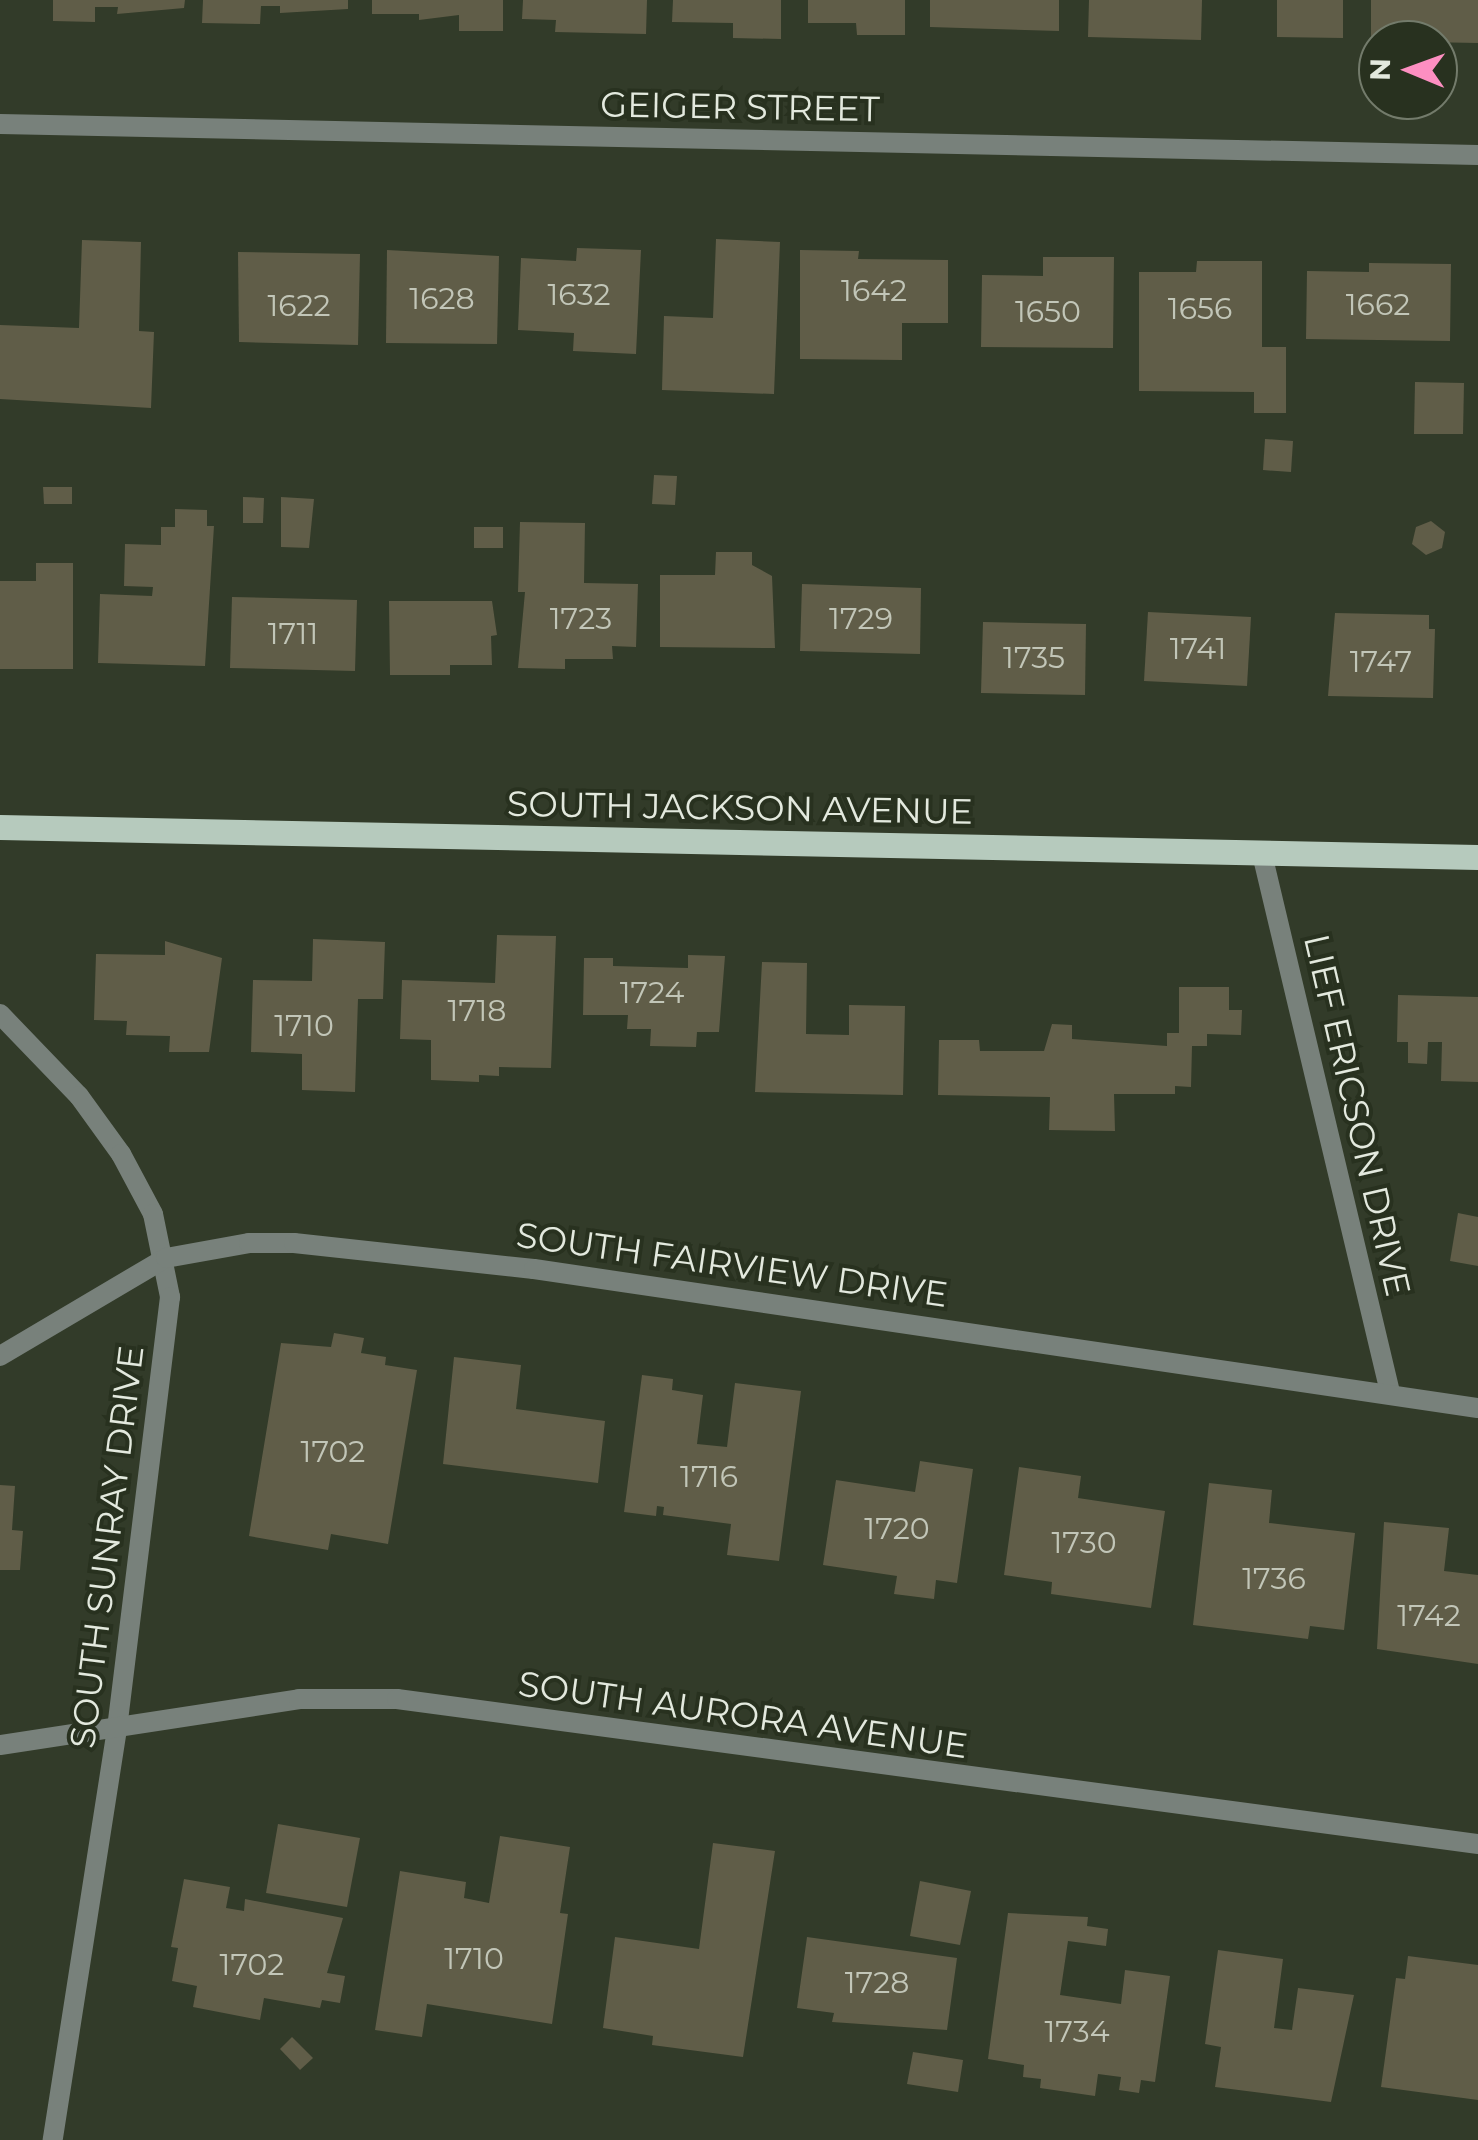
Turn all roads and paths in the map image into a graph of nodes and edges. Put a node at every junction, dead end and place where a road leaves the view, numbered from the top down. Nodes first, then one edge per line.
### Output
1 (0, 124) edge
2 (1478, 156) edge
3 (0, 827) edge
4 (1262, 854) junction
5 (1478, 857) edge
6 (0, 1014) edge
7 (166, 1258) junction
8 (0, 1356) edge
9 (1390, 1392) junction
10 (1478, 1408) edge
11 (117, 1729) junction
12 (0, 1745) edge
13 (1478, 1844) edge
14 (53, 2140) edge

1 - 2 street, GEIGER STREET
3 - 4 main road, SOUTH JACKSON AVENUE
4 - 5 main road, SOUTH JACKSON AVENUE
4 - 9 street, LIEF ERICSON DRIVE
6 - 7 street, SOUTH SUNRAY DRIVE
7 - 8 street, SOUTH FAIRVIEW DRIVE
7 - 9 street, SOUTH FAIRVIEW DRIVE
7 - 11 street, SOUTH SUNRAY DRIVE
9 - 10 street, SOUTH FAIRVIEW DRIVE
11 - 12 street, SOUTH AURORA AVENUE
11 - 13 street, SOUTH AURORA AVENUE
11 - 14 street, SOUTH SUNRAY DRIVE

